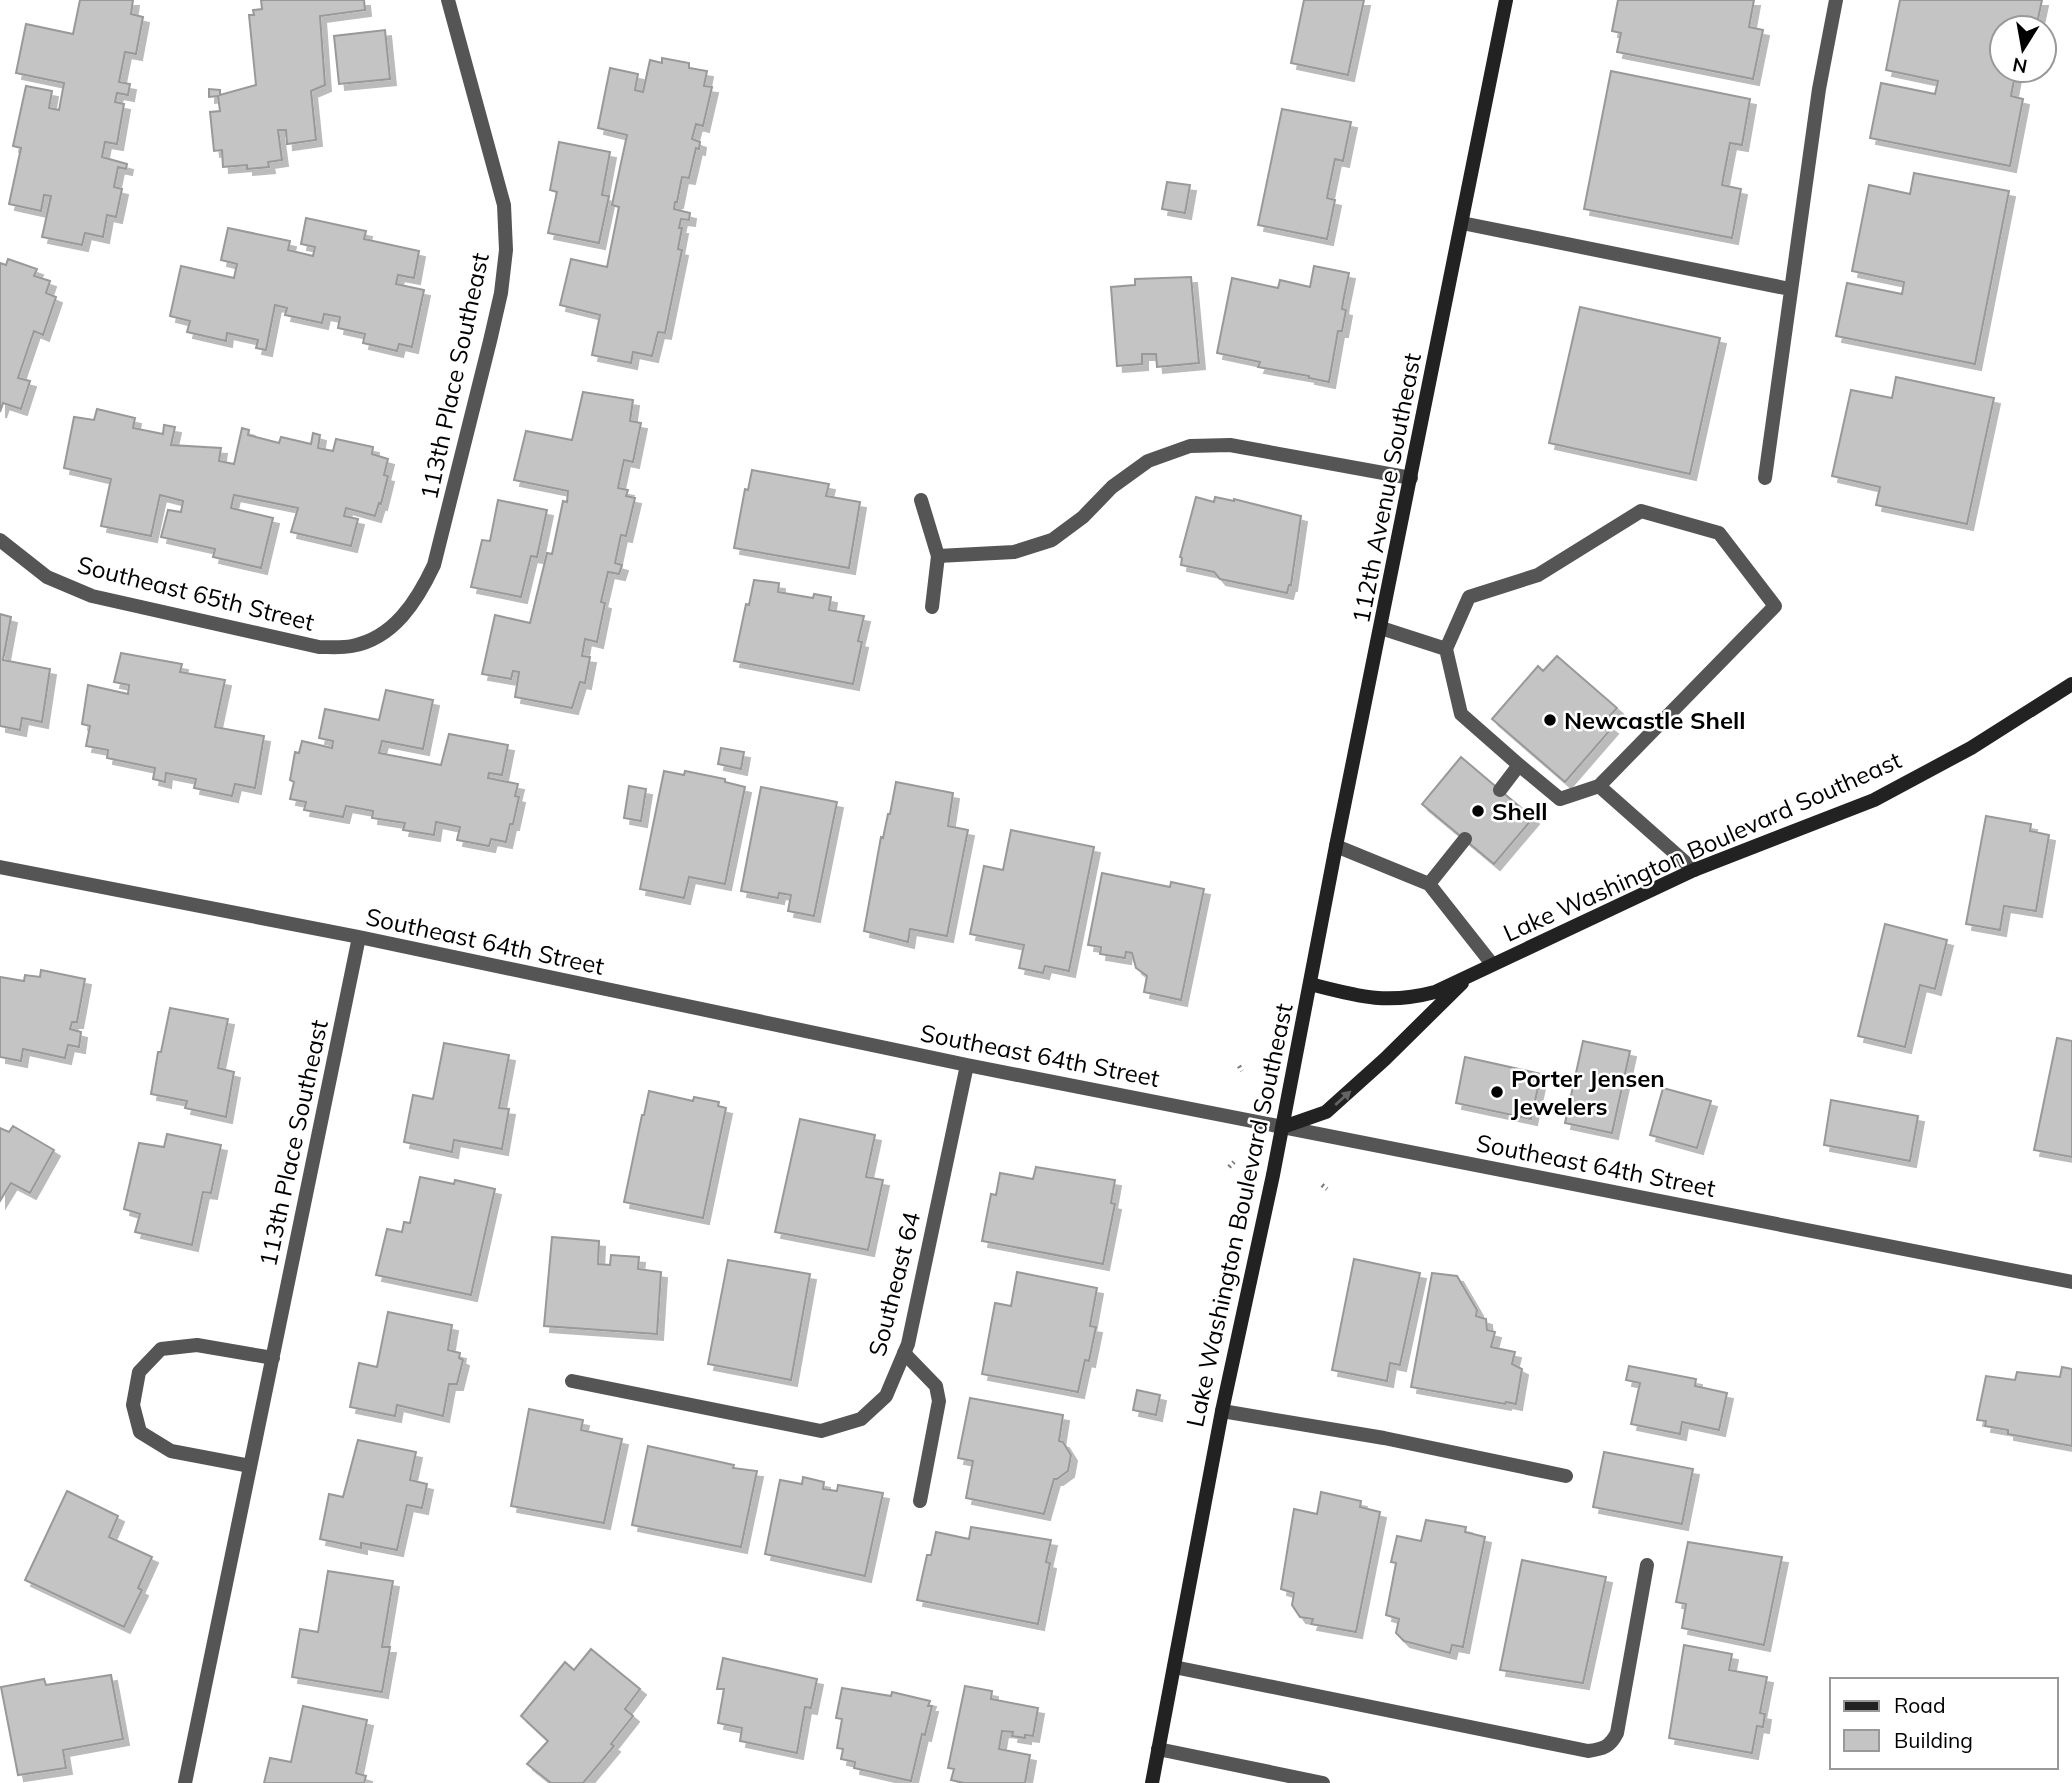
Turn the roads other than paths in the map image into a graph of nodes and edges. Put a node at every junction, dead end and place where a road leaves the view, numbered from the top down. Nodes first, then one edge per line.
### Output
1 (448, 0) edge
2 (1506, 0) edge
3 (1836, 0) edge
4 (1462, 223) junction
5 (1790, 289) junction
6 (1411, 478) junction
7 (1765, 478) dead end
8 (921, 499) dead end
9 (0, 540) edge
10 (938, 556) junction
11 (932, 607) dead end
12 (1381, 628) junction
13 (353, 646) joint
14 (1446, 649) junction
15 (2072, 684) edge
16 (1519, 765) junction
17 (1599, 786) junction
18 (1500, 790) dead end
19 (1465, 839) dead end
20 (1336, 846) junction
21 (0, 867) edge
22 (1694, 870) junction
23 (1429, 884) junction
24 (359, 937) junction
25 (1492, 964) junction
26 (1471, 974) junction
27 (1310, 984) junction
28 (967, 1065) junction
29 (1283, 1127) junction
30 (2072, 1282) edge
31 (904, 1353) junction
32 (273, 1358) junction
33 (572, 1381) dead end
34 (1222, 1411) junction
35 (250, 1466) junction
36 (1566, 1476) dead end
37 (920, 1501) dead end
38 (1647, 1565) dead end
39 (1174, 1667) junction
40 (1158, 1749) junction
41 (185, 1783) edge
42 (1152, 1783) edge
43 (1323, 1783) edge

1 - 13 street, 113th Place Southeast
2 - 4 main road, 112th Avenue Southeast
3 - 5 street
4 - 5 street
4 - 6 main road, 112th Avenue Southeast
5 - 7 street
6 - 10 street
6 - 12 main road, 112th Avenue Southeast
8 - 10 street
9 - 13 street, Southeast 65th Street
10 - 11 street
12 - 14 street
12 - 20 main road, 112th Avenue Southeast
14 - 16 street
14 - 17 street
15 - 22 main road, Lake Washington Boulevard Southeast
16 - 17 street
16 - 18 street
17 - 22 street
19 - 23 street
20 - 23 street
20 - 27 main road, 112th Avenue Southeast
21 - 24 street, Southeast 64th Street
22 - 25 main road, Lake Washington Boulevard Southeast
23 - 25 street
24 - 28 street, Southeast 64th Street
24 - 32 street, 113th Place Southeast
25 - 26 main road, Lake Washington Boulevard Southeast
26 - 27 main road, Lake Washington Boulevard Southeast
29 -> 26 main road
27 - 29 main road, Lake Washington Boulevard Southeast
28 - 29 street, Southeast 64th Street
28 - 31 street, Southeast 64
29 - 30 street, Southeast 64th Street
29 - 34 main road, Lake Washington Boulevard Southeast
31 - 33 street, Southeast 64
31 - 37 street
32 - 35 street, 113th Place Southeast
32 - 35 street
34 - 36 street
34 - 39 main road, Lake Washington Boulevard Southeast
35 - 41 street, 113th Place Southeast
38 - 39 street
39 - 40 main road, Lake Washington Boulevard Southeast
40 - 42 main road, Lake Washington Boulevard Southeast
40 - 43 street

